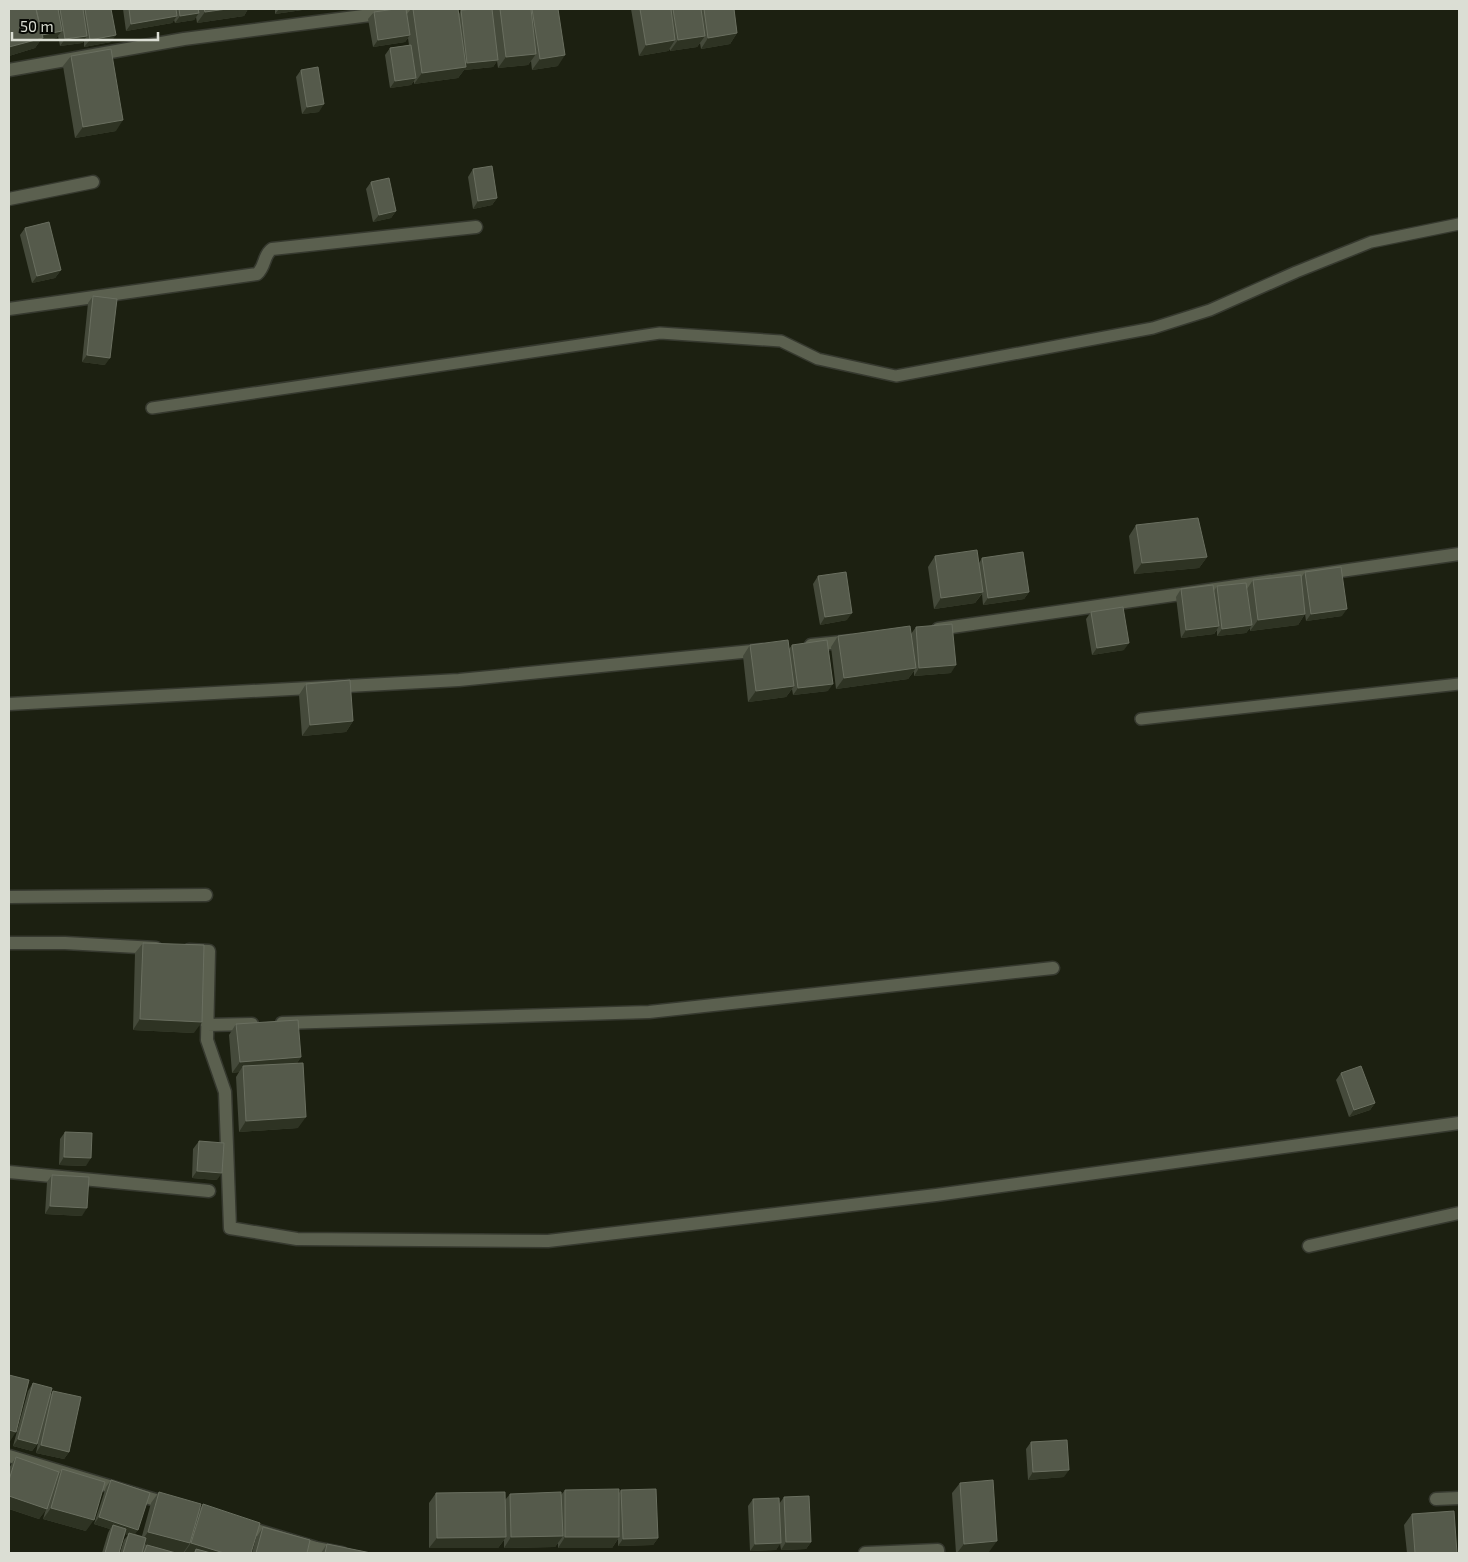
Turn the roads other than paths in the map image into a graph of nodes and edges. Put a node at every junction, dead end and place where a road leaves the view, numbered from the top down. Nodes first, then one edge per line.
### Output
1 (418, 9) edge
2 (9, 70) edge
3 (93, 182) dead end
4 (9, 198) edge
5 (1459, 224) edge
6 (476, 227) dead end
7 (9, 309) edge
8 (152, 408) dead end
9 (1459, 554) edge
10 (930, 630) edge
11 (861, 640) edge
12 (802, 646) edge
13 (773, 648) edge
14 (1459, 684) edge
15 (9, 704) edge
16 (1141, 719) dead end
17 (206, 895) dead end
18 (9, 897) edge
19 (9, 944) edge
20 (1053, 968) dead end
21 (207, 1025) junction
22 (1459, 1123) edge
23 (9, 1172) edge
24 (209, 1191) dead end
25 (1459, 1213) edge
26 (1309, 1246) dead end
27 (9, 1456) edge
28 (1459, 1498) edge
29 (1436, 1499) dead end
30 (186, 1509) edge
31 (232, 1523) edge
32 (315, 1551) edge
33 (342, 1553) edge
34 (865, 1553) edge
35 (938, 1553) edge

1 - 2 street
3 - 4 street
5 - 8 lane
6 - 7 street
9 - 10 street
11 - 12 street
13 - 15 street
14 - 16 lane
17 - 18 street
19 - 21 street
20 - 21 street
21 - 22 street
23 - 24 street
25 - 26 street
27 - 30 street
28 - 29 street
31 - 32 street
32 - 33 street
34 - 35 street

